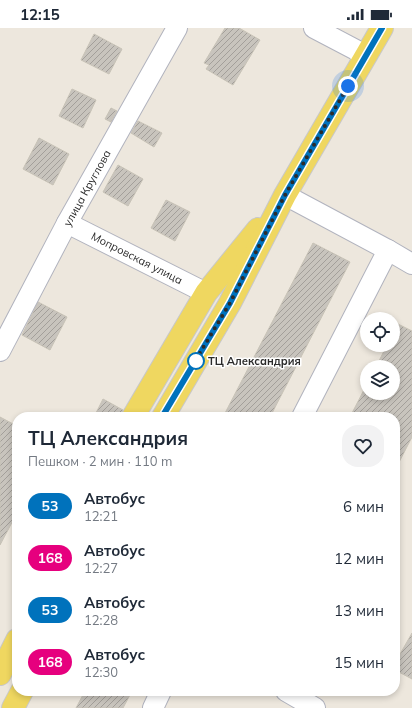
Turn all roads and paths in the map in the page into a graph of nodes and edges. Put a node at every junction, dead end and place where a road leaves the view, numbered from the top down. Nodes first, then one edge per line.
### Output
1 (177, 28) edge
2 (314, 28) edge
3 (382, 28) edge
4 (364, 58) junction
5 (285, 195) junction
6 (67, 223) junction
7 (388, 250) junction
8 (412, 264) edge
9 (206, 293) junction
10 (0, 351) edge
11 (136, 412) edge
12 (165, 412) edge
13 (305, 412) edge
14 (12, 650) edge
15 (0, 674) edge
16 (19, 696) edge
17 (159, 696) edge
18 (295, 696) edge
19 (13, 708) edge
20 (153, 708) edge
21 (316, 708) edge

1 - 6 street, улица Круглова
2 - 4 street
3 - 4 main road
4 - 5 main road
5 - 7 street
5 - 9 main road
5 - 12 main road
6 - 9 street, Мопровская улица
6 - 10 street, улица Круглова
7 - 8 street
7 - 13 street
9 - 11 main road
14 - 15 main road
16 - 19 main road
17 - 20 street
18 - 21 street

